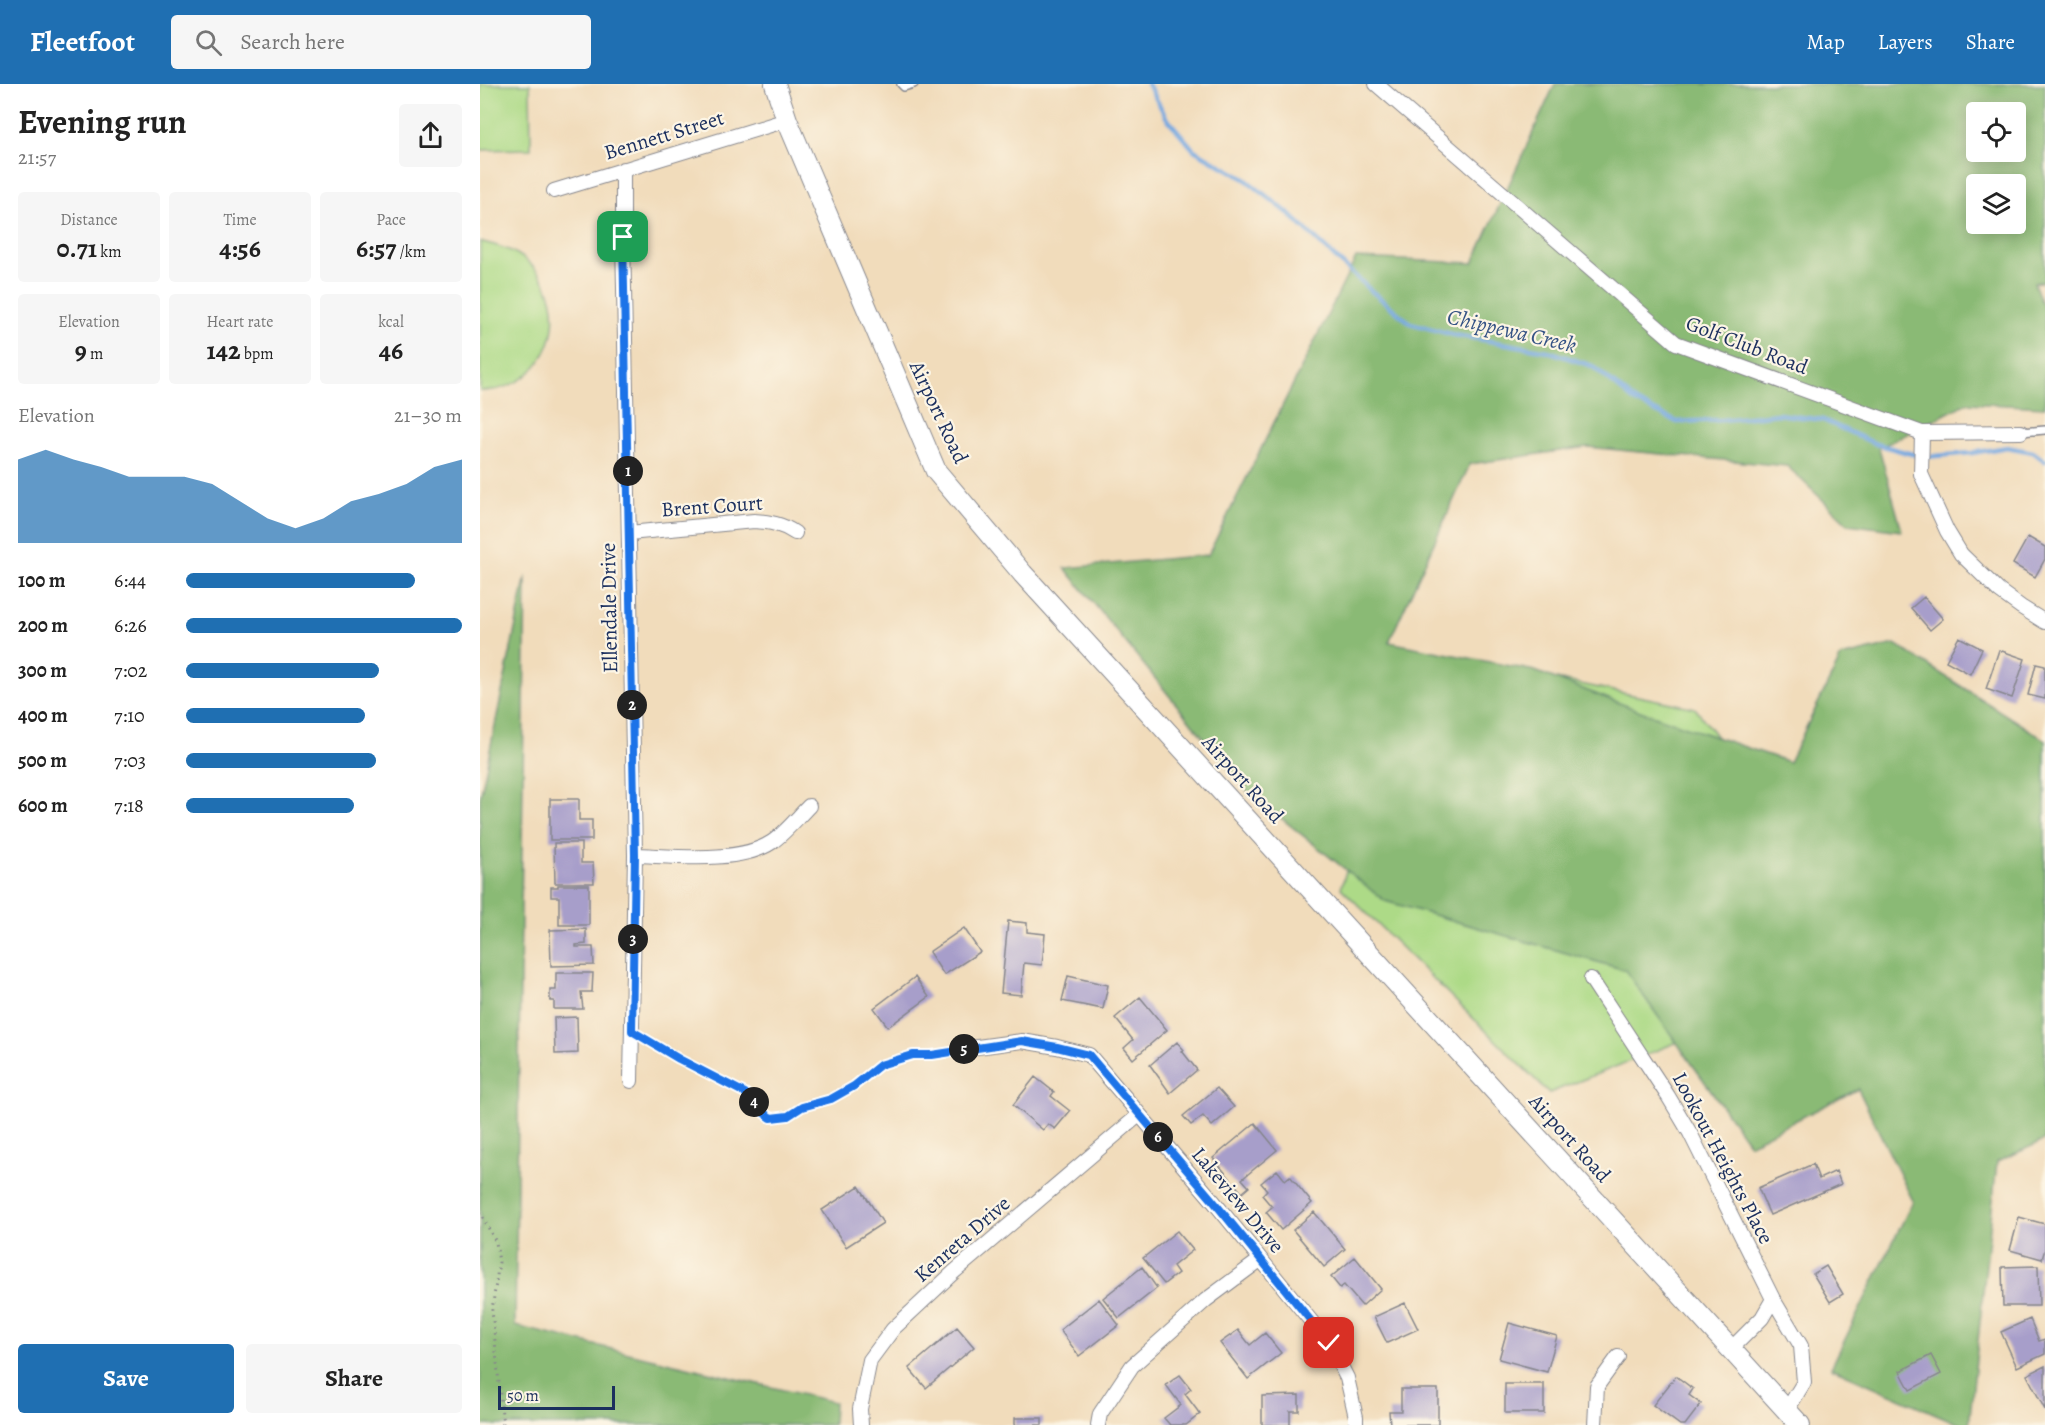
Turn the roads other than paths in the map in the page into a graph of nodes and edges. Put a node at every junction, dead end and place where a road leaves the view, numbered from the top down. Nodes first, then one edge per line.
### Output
1 (775, 84) edge
2 (901, 84) edge
3 (914, 84) edge
4 (1376, 84) edge
5 (786, 120) junction
6 (623, 169) junction
7 (555, 191) dead end
8 (2045, 430) edge
9 (2021, 432) joint
10 (1922, 433) junction
11 (629, 533) junction
12 (795, 533) dead end
13 (2045, 622) edge
14 (809, 806) dead end
15 (635, 855) junction
16 (1591, 979) dead end
17 (970, 1048) road end
18 (632, 1081) dead end
19 (1139, 1115) junction
20 (1260, 1260) junction
21 (1773, 1299) junction
22 (1731, 1349) junction
23 (1618, 1357) dead end
24 (1787, 1410) junction
25 (861, 1425) edge
26 (1098, 1425) edge
27 (1356, 1425) edge
28 (1594, 1425) edge
29 (1800, 1425) edge

1 - 5 main road, Airport Road
2 - 3 lane
4 - 10 street, Golf Club Road
5 - 6 street, Bennett Street
5 - 22 main road, Airport Road
6 - 7 street, Bennett Street
6 - 11 street, Ellendale Drive
8 - 9 lane, Golf Club Road
9 - 10 street, Golf Club Road
10 - 13 street
11 - 12 street, Brent Court
11 - 15 street, Ellendale Drive
14 - 15 street
15 - 18 street, Ellendale Drive
16 - 21 street, Lookout Heights Place
17 - 19 street, Lakeview Drive
19 - 20 street, Lakeview Drive
19 - 25 street, Kenreta Drive
20 - 26 street
20 - 27 street, Lakeview Drive
21 - 22 street
21 - 24 street, Lookout Heights Place
22 - 24 main road, Airport Road
23 - 28 street
24 - 29 main road, Airport Road

